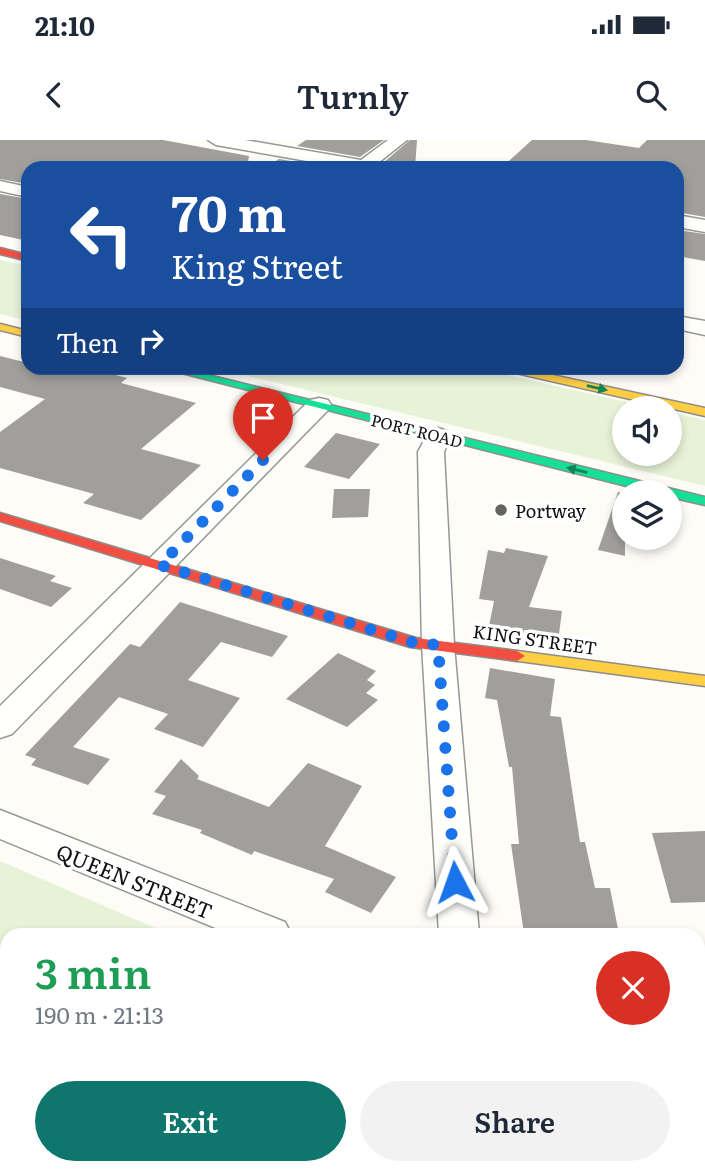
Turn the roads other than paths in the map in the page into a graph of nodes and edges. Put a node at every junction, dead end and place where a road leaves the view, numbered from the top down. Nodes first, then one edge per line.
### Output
1 (216, 140) edge
2 (399, 140) edge
3 (333, 161) edge
4 (374, 161) edge
5 (0, 186) edge
6 (21, 190) edge
7 (684, 222) edge
8 (705, 226) edge
9 (0, 251) edge
10 (21, 256) edge
11 (684, 324) edge
12 (0, 327) edge
13 (705, 328) edge
14 (21, 332) edge
15 (197, 375) edge
16 (538, 375) edge
17 (319, 405) junction
18 (705, 412) edge
19 (438, 436) junction
20 (619, 480) edge
21 (682, 495) edge
22 (705, 501) edge
23 (0, 517) edge
24 (160, 565) junction
25 (438, 645) junction
26 (705, 681) edge
27 (0, 726) edge
28 (0, 824) edge
29 (256, 928) edge
30 (459, 928) edge

1 - 3 street
2 - 4 street
5 - 6 street
7 - 8 street
9 - 10 main road
11 - 13 street
12 - 14 main road
15 - 17 main road, PORT ROAD
16 -> 18 main road
17 - 19 main road, PORT ROAD
17 - 24 street
20 -> 19 main road, PORT ROAD
19 - 25 street
21 - 22 main road, PORT ROAD
23 - 24 main road, KING STREET
24 - 25 main road, KING STREET
24 - 27 street
25 - 26 main road, KING STREET
25 - 30 street
28 - 29 street, QUEEN STREET

